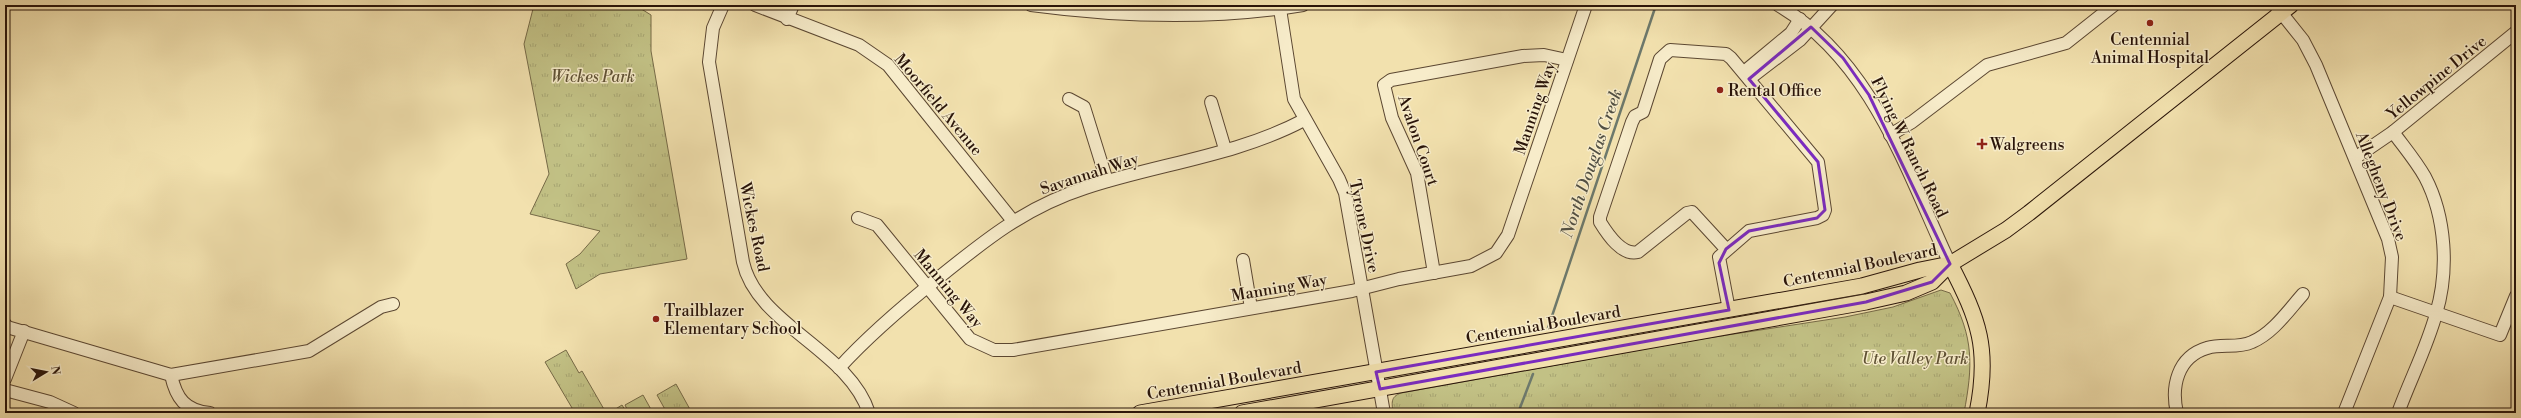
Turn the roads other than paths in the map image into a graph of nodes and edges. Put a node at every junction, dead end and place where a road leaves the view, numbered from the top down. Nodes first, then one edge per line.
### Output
1 (723, 5) edge
2 (755, 5) edge
3 (793, 5) edge
4 (1031, 5) edge
5 (1303, 5) edge
6 (1586, 5) edge
7 (1778, 5) edge
8 (1832, 5) edge
9 (2114, 5) edge
10 (2282, 7) edge
11 (1280, 9) junction
12 (1800, 19) junction
13 (787, 20) junction
14 (1812, 27) junction
15 (2516, 32) edge
16 (1567, 60) junction
17 (1746, 76) junction
18 (1068, 99) dead end
19 (1212, 102) dead end
20 (1304, 120) junction
21 (2393, 132) junction
22 (1890, 135) junction
23 (1225, 149) junction
24 (2355, 158) junction
25 (1107, 181) junction
26 (858, 218) dead end
27 (1013, 221) junction
28 (1726, 249) junction
29 (1243, 260) dead end
30 (1950, 264) junction
31 (1434, 273) junction
32 (926, 288) junction
33 (1362, 289) junction
34 (2302, 294) dead end
35 (2516, 296) edge
36 (2390, 297) junction
37 (392, 304) dead end
38 (1251, 308) junction
39 (1729, 310) junction
40 (2437, 313) junction
41 (15, 328) edge
42 (5, 363) edge
43 (839, 368) junction
44 (1376, 372) junction
45 (171, 375) junction
46 (5, 379) edge
47 (1380, 389) junction
48 (5, 390) edge
49 (74, 413) edge
50 (210, 413) edge
51 (869, 413) edge
52 (1140, 413) edge
53 (1242, 413) edge
54 (1384, 413) edge
55 (1977, 413) edge
56 (2177, 413) edge
57 (2344, 413) edge
58 (2398, 413) edge

1 - 43 street, Wickes Road
2 - 13 street, Moorfield Avenue
3 - 13 street
4 - 11 street
5 - 11 street
6 - 16 street, Manning Way
7 - 12 street, Flying W Ranch Road
8 - 14 street
9 - 22 street
10 - 24 street, Allegheny Drive
10 - 30 main road, Centennial Boulevard
11 - 20 street, Tyrone Drive
12 - 14 street, Flying W Ranch Road
12 - 17 street
13 - 27 street, Moorfield Avenue
14 - 17 street
14 - 22 street, Flying W Ranch Road
15 - 21 street, Yellowpine Drive
16 - 31 street, Manning Way
16 - 31 street, Avalon Court
17 - 28 street
17 - 28 street
18 - 25 street
19 - 23 street
20 - 23 street, Savannah Way
20 - 33 street, Tyrone Drive
21 - 24 street, Yellowpine Drive
21 - 40 street
22 - 30 street, Flying W Ranch Road
23 - 25 street, Savannah Way
24 - 36 street, Allegheny Drive
25 - 27 street, Savannah Way
26 - 32 street, Manning Way
27 - 32 street, Savannah Way
28 - 39 street
29 - 38 street
30 - 39 main road, Centennial Boulevard
30 - 47 main road, Centennial Boulevard
30 - 55 main road
31 - 33 street, Manning Way
32 - 38 street, Manning Way
32 - 43 street, Savannah Way
33 - 38 street, Manning Way
33 - 44 street, Tyrone Drive
34 - 56 street
35 - 40 street
36 - 40 street
36 - 57 street, Allegheny Drive
37 - 45 street
39 - 44 main road, Centennial Boulevard
40 - 58 street
41 - 42 street
41 - 45 street
41 - 46 street
43 - 51 street, Wickes Road
44 - 47 street, Tyrone Drive
44 - 52 main road, Centennial Boulevard
45 - 50 street
47 - 53 main road, Centennial Boulevard
47 - 54 street, Tyrone Drive
48 - 49 street

